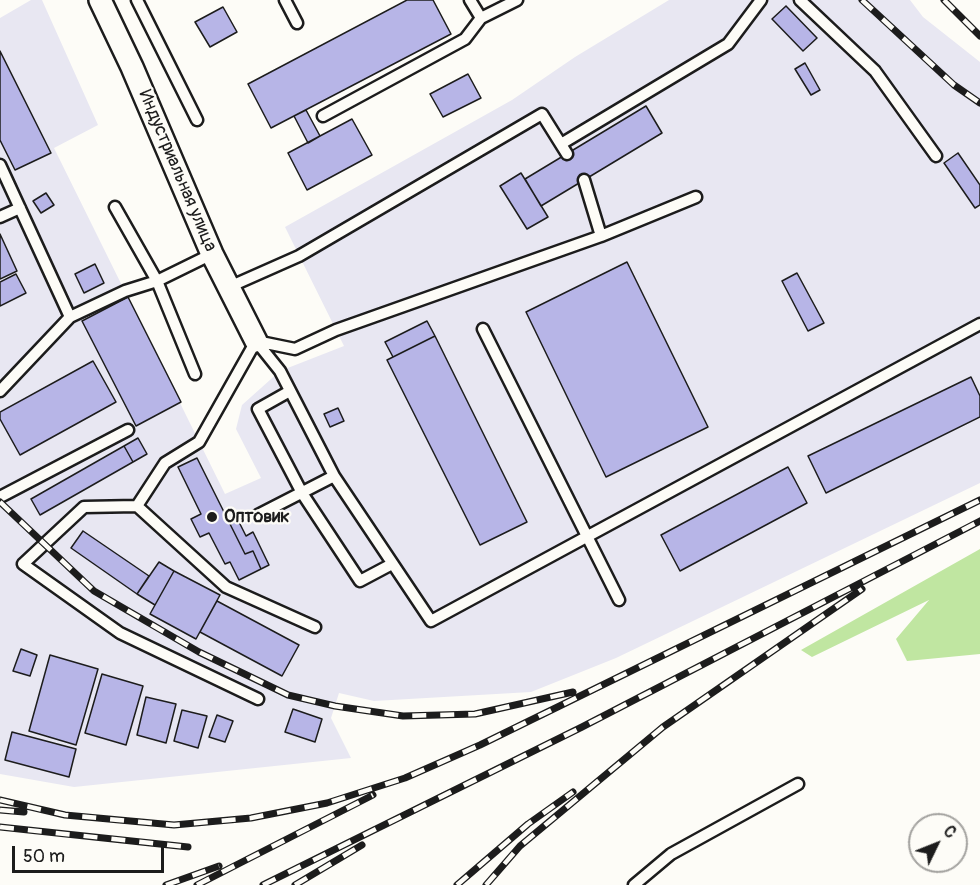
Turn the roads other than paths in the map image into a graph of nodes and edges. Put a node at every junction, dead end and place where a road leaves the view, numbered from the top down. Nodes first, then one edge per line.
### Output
1 (100, 0) edge
2 (137, 0) edge
3 (285, 0) edge
4 (471, 0) edge
5 (517, 0) edge
6 (761, 0) edge
7 (800, 0) edge
8 (481, 18) junction
9 (297, 23) dead end
10 (322, 116) dead end
11 (197, 120) dead end
12 (936, 156) dead end
13 (0, 165) edge
14 (584, 180) dead end
15 (696, 197) dead end
16 (115, 207) dead end
17 (20, 208) junction
18 (0, 217) edge
19 (601, 236) junction
20 (212, 254) junction
21 (157, 281) junction
22 (229, 287) junction
23 (70, 316) junction
24 (980, 324) edge
25 (483, 329) dead end
26 (256, 341) junction
27 (195, 374) dead end
28 (0, 391) edge
29 (290, 391) junction
30 (128, 430) dead end
31 (334, 476) junction
32 (302, 493) junction
33 (0, 497) edge
34 (137, 506) junction
35 (258, 514) dead end
36 (586, 537) junction
37 (392, 564) junction
38 (619, 600) dead end
39 (315, 627) dead end
40 (258, 699) dead end
41 (798, 784) dead end
42 (634, 885) edge

1 - 20 street, Индустриальная улица
2 - 11 lane
3 - 9 lane
4 - 8 lane
5 - 8 lane
6 - 22 lane
7 - 12 lane
8 - 10 lane
13 - 17 lane
14 - 19 lane
15 - 19 lane
16 - 21 lane
17 - 18 lane
17 - 23 lane
19 - 26 lane
20 - 21 lane
20 - 22 street, Индустриальная улица
21 - 23 lane
21 - 27 lane
22 - 26 street, Индустриальная улица
23 - 28 lane
24 - 36 lane
25 - 36 lane
26 - 29 lane
26 - 34 lane
29 - 31 lane
29 - 32 lane
30 - 33 lane
31 - 32 lane
31 - 37 lane
32 - 35 lane
32 - 37 lane
34 - 39 lane
34 - 40 lane
36 - 37 lane
36 - 38 lane
41 - 42 lane

